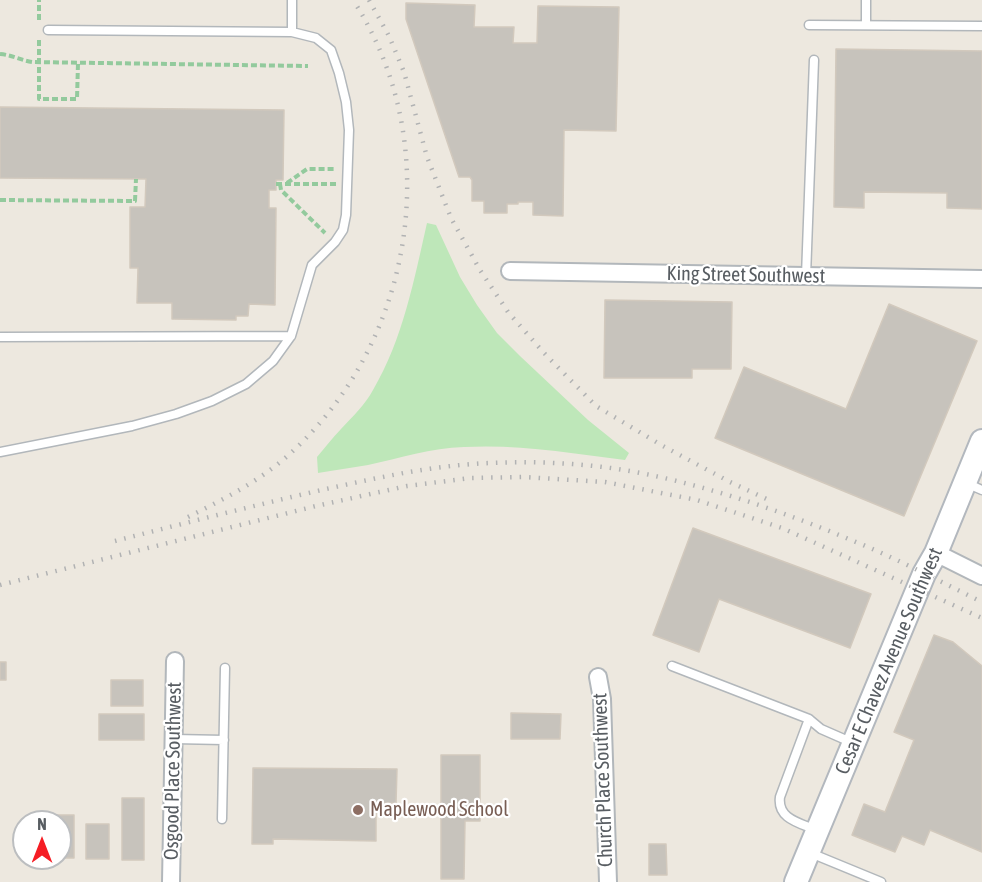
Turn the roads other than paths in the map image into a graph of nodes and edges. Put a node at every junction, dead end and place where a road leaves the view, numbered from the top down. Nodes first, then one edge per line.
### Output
1 (292, 0) edge
2 (866, 0) edge
3 (808, 24) dead end
4 (866, 25) junction
5 (982, 26) edge
6 (44, 30) road end
7 (292, 32) junction
8 (814, 60) dead end
9 (510, 271) dead end
10 (806, 276) junction
11 (982, 279) edge
12 (291, 336) junction
13 (0, 337) edge
14 (982, 441) edge
15 (0, 453) edge
16 (973, 486) edge
17 (936, 553) junction
18 (982, 576) edge
19 (175, 661) dead end
20 (672, 666) dead end
21 (225, 668) dead end
22 (598, 677) dead end
23 (809, 719) junction
24 (174, 739) junction
25 (224, 740) junction
26 (854, 744) junction
27 (222, 819) dead end
28 (817, 830) junction
29 (808, 852) junction
30 (171, 882) edge
31 (608, 882) edge
32 (796, 882) edge
33 (880, 882) edge

1 - 7 lane
2 - 4 lane
3 - 4 lane
4 - 5 lane
6 - 7 lane
7 - 12 lane
8 - 10 lane
9 - 10 street, King Street Southwest
10 - 11 street, King Street Southwest
12 - 13 lane
12 - 15 lane
14 - 16 main road, Cesar E Chavez Avenue Southwest
16 - 17 main road, Cesar E Chavez Avenue Southwest
17 - 18 street
17 - 26 main road, Cesar E Chavez Avenue Southwest
19 - 24 street, Osgood Place Southwest
20 - 23 lane
21 - 25 lane
22 - 31 street, Church Place Southwest
23 - 26 lane
23 - 28 lane
24 - 25 lane
24 - 30 street, Osgood Place Southwest
25 - 27 lane
26 - 28 main road, Cesar E Chavez Avenue Southwest
28 - 29 main road, Cesar E Chavez Avenue Southwest
29 - 32 main road, Cesar E Chavez Avenue Southwest
29 - 33 lane

